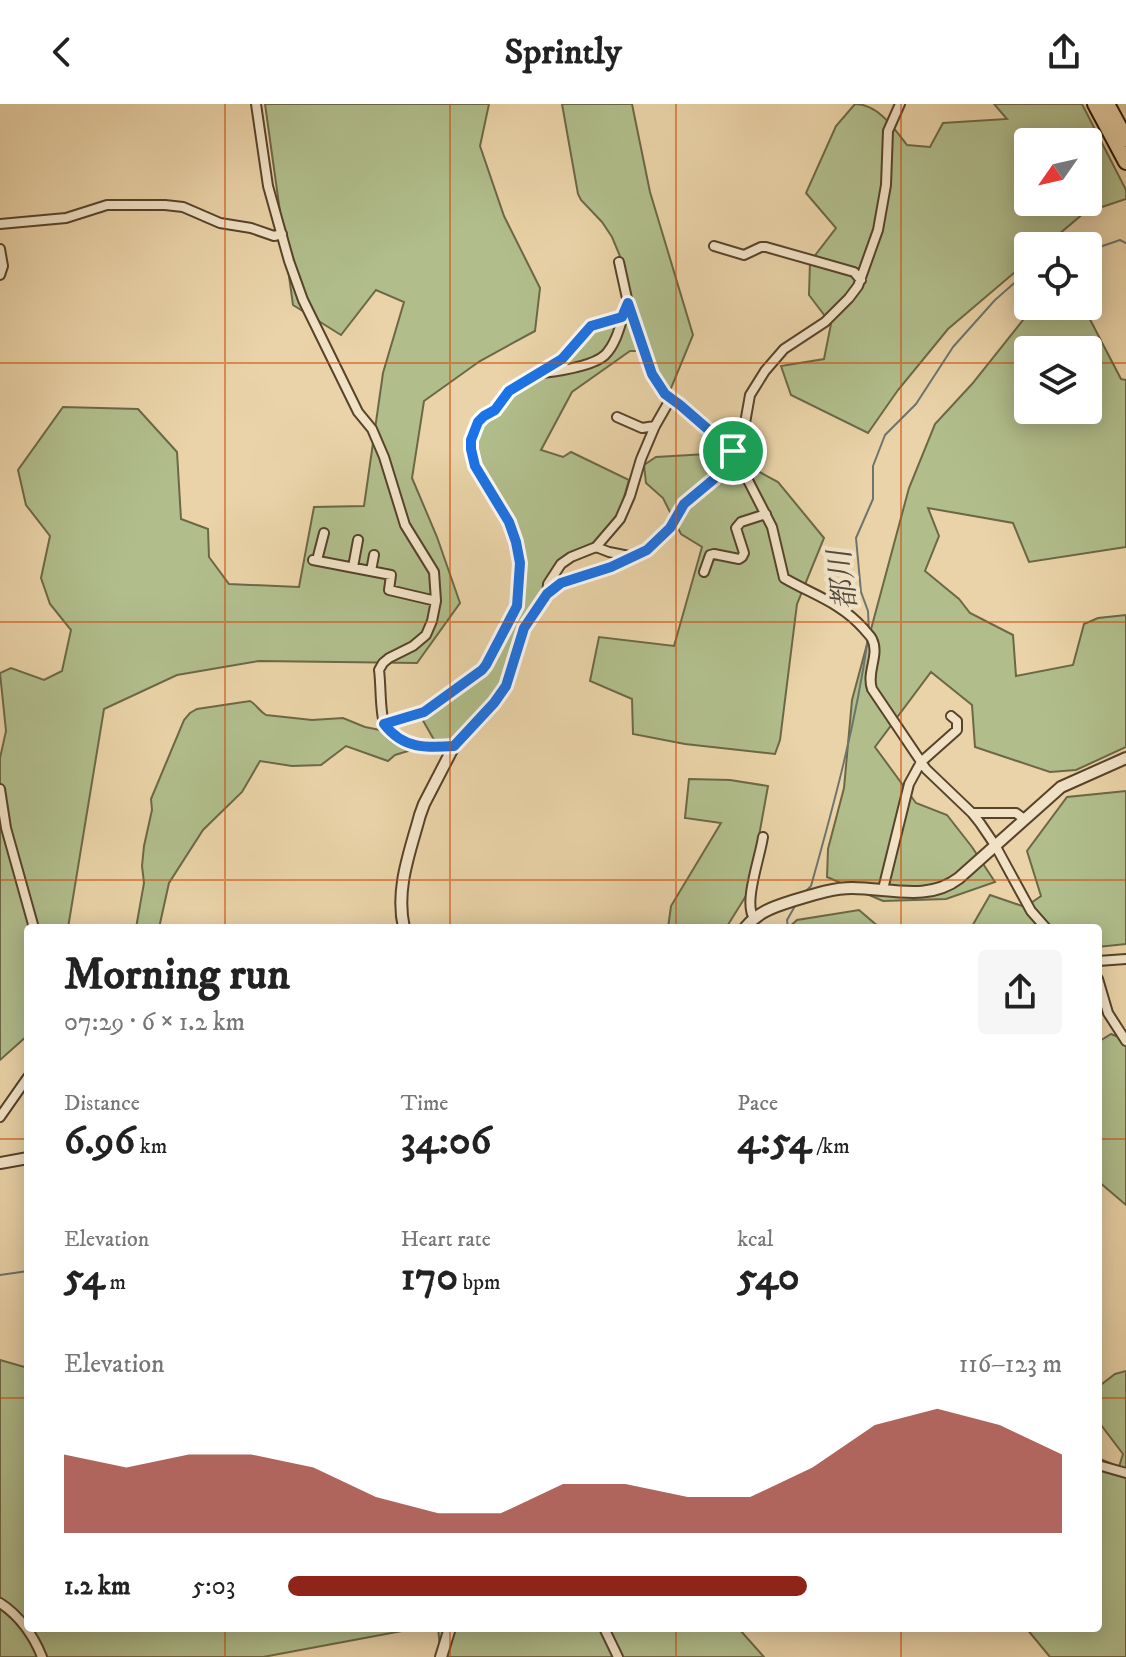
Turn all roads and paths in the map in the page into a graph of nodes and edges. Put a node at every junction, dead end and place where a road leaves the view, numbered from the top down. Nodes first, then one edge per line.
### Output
1 (256, 104) edge
2 (900, 104) edge
3 (1095, 104) edge
4 (1107, 104) edge
5 (1126, 139) edge
6 (1126, 162) edge
7 (0, 224) edge
8 (282, 234) junction
9 (714, 246) dead end
10 (0, 249) edge
11 (619, 262) dead end
12 (0, 275) edge
13 (861, 280) junction
14 (628, 303) junction
15 (622, 317) junction
16 (537, 374) junction
17 (671, 398) junction
18 (617, 417) dead end
19 (655, 426) junction
20 (733, 451) junction
21 (766, 514) junction
22 (324, 533) dead end
23 (358, 540) dead end
24 (596, 547) junction
25 (374, 555) dead end
26 (635, 557) junction
27 (353, 567) junction
28 (371, 571) junction
29 (704, 572) dead end
30 (547, 594) junction
31 (436, 601) junction
32 (951, 716) dead end
33 (384, 724) junction
34 (454, 746) junction
35 (1126, 758) edge
36 (921, 762) junction
37 (0, 789) edge
38 (972, 813) junction
39 (1024, 819) junction
40 (763, 837) dead end
41 (995, 845) junction
42 (883, 889) junction
43 (754, 918) junction
44 (33, 924) edge
45 (403, 924) edge
46 (749, 924) edge
47 (1042, 924) edge
48 (1126, 959) edge
49 (1102, 961) edge
50 (1102, 993) edge
51 (1108, 1013) junction
52 (1102, 1015) edge
53 (1126, 1041) edge
54 (24, 1082) edge
55 (2, 1110) edge
56 (24, 1159) edge
57 (0, 1163) edge
58 (1102, 1466) edge
59 (1126, 1473) edge
60 (0, 1603) edge
61 (24, 1625) edge
62 (29, 1632) edge
63 (449, 1632) edge
64 (606, 1632) edge
65 (42, 1657) edge
66 (441, 1657) edge
67 (618, 1657) edge

1 - 8 street
2 - 13 street
3 - 6 main road
4 - 5 main road
7 - 8 street
8 - 31 street
9 - 13 street
10 - 12 street
11 - 14 street
13 - 20 street
14 - 15 street
14 - 17 street
15 - 16 street
15 - 16 street
16 - 33 street
17 - 19 street
17 - 20 street
18 - 19 street
19 - 24 street
20 - 21 street
20 - 26 street
21 - 29 street
21 - 36 street
22 - 27 street
23 - 27 street
24 - 26 street
24 - 30 street
25 - 28 street
26 - 30 street
27 - 28 street
28 - 31 street
30 - 34 street
31 - 33 street
32 - 36 street
33 - 34 street
34 - 45 street
35 - 39 street
36 - 38 street
36 - 42 street
37 - 44 street
38 - 39 street
38 - 41 street
39 - 41 street
40 - 43 street
41 - 42 street
41 - 47 street
42 - 43 street
43 - 46 street
48 - 49 street
50 - 51 street
51 - 52 street
51 - 53 street
54 - 55 street
56 - 57 street
58 - 59 street
60 - 61 street
62 - 65 street
63 - 66 street
64 - 67 street

